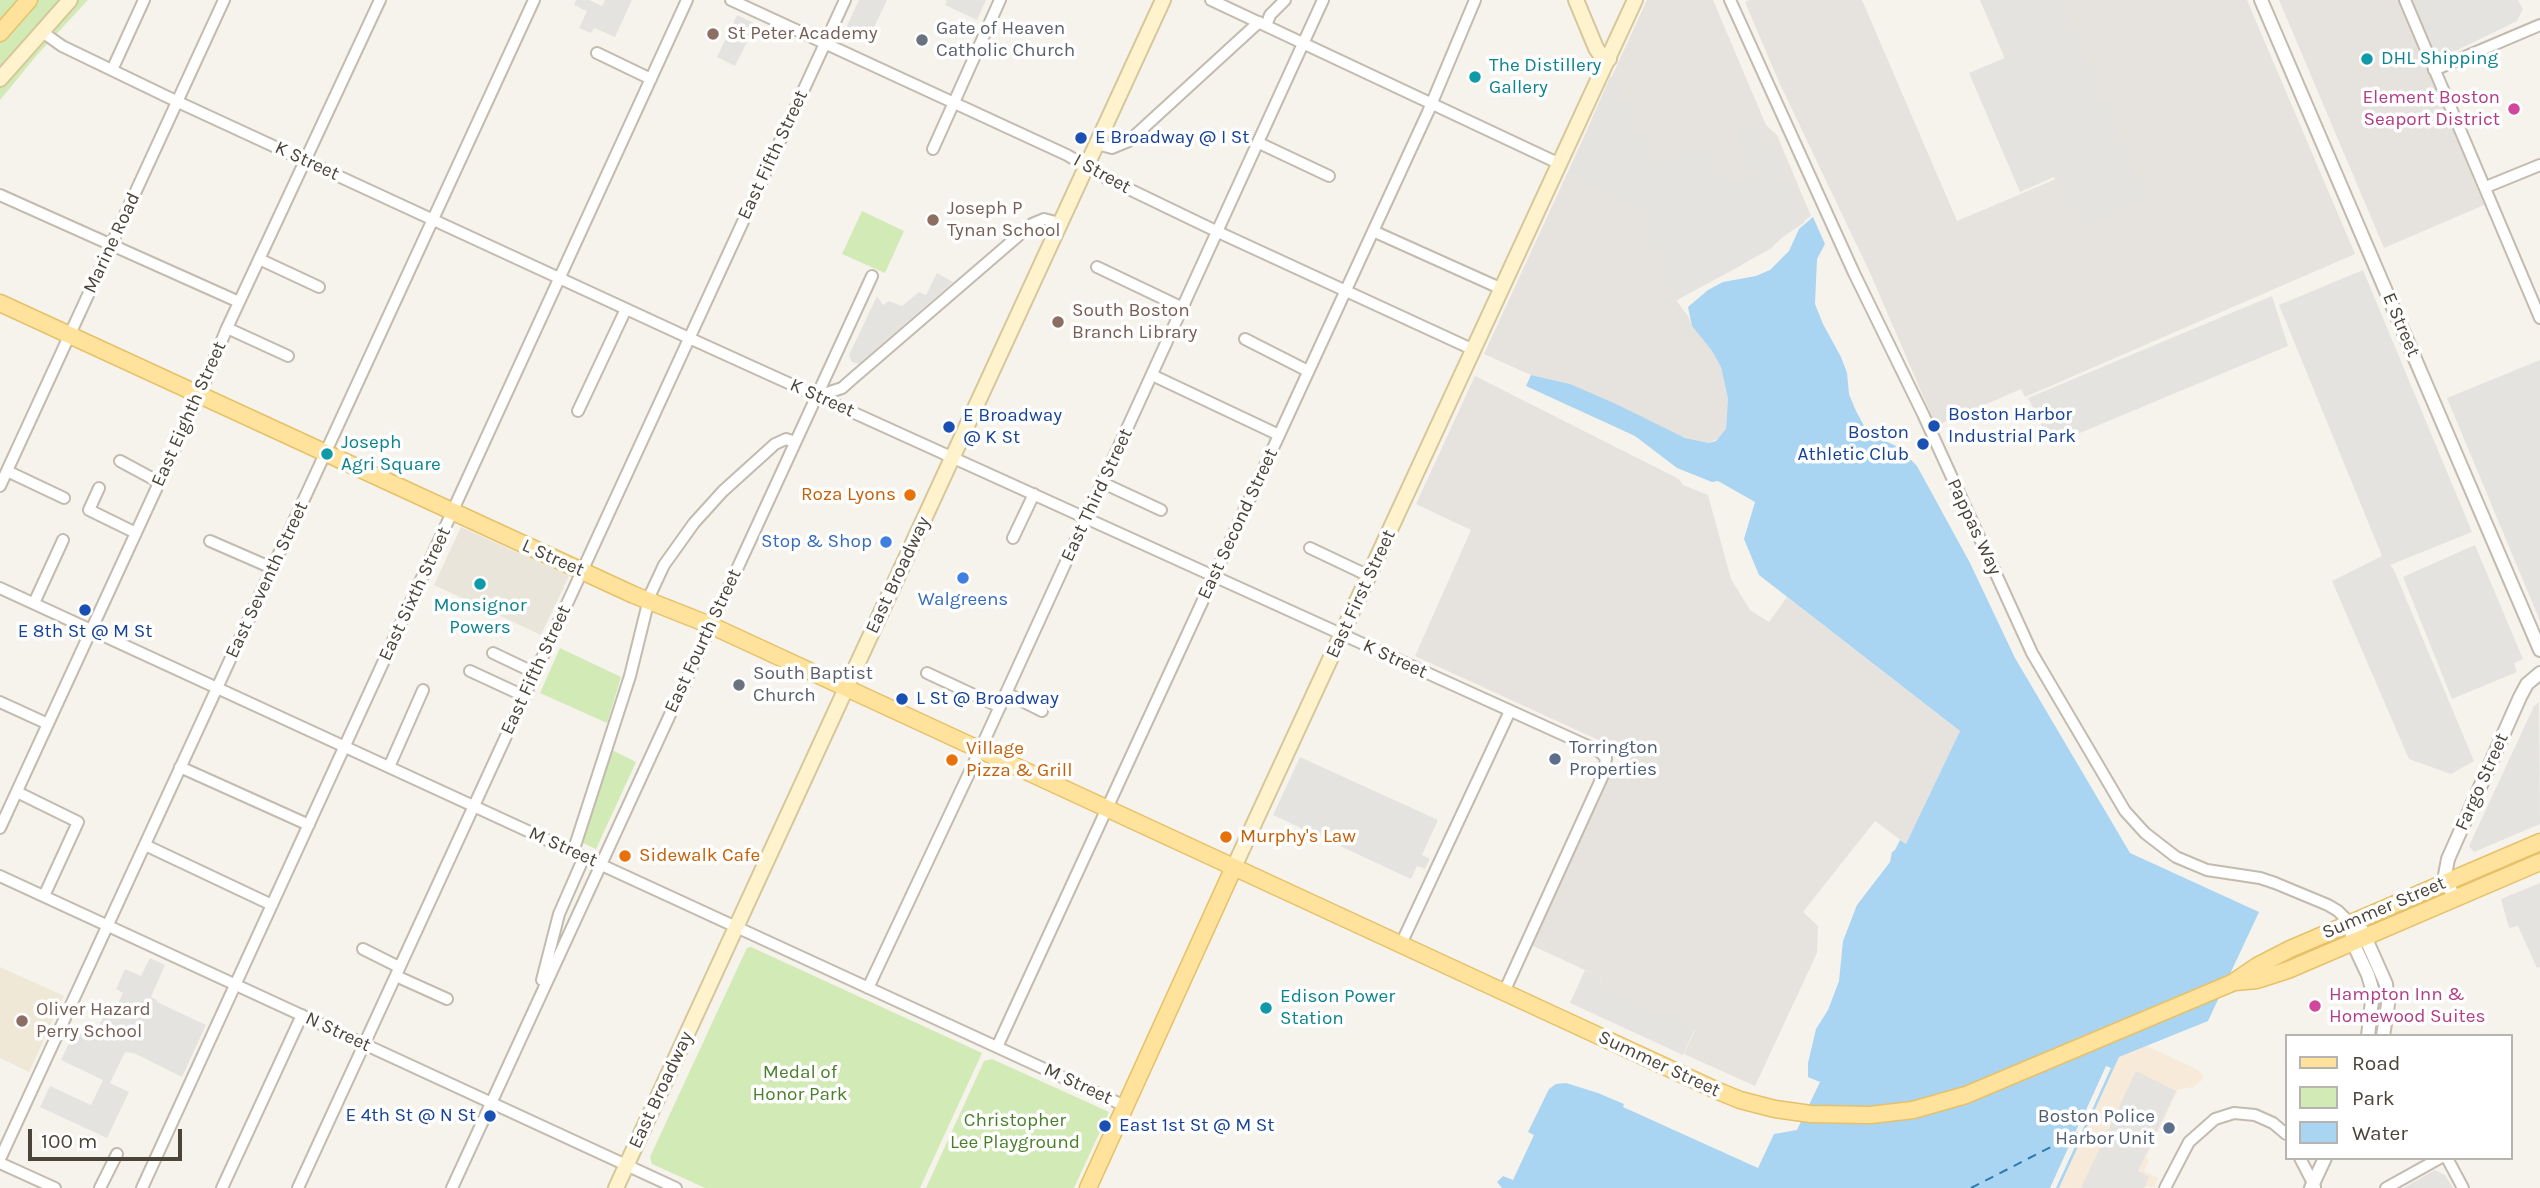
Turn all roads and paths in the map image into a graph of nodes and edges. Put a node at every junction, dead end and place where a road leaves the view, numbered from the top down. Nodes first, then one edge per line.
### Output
1 (29, 0) edge
2 (70, 0) edge
3 (144, 0) edge
4 (225, 0) edge
5 (380, 0) edge
6 (534, 0) edge
7 (687, 0) edge
8 (731, 0) edge
9 (845, 0) edge
10 (1000, 0) edge
11 (1163, 0) edge
12 (1285, 0) edge
13 (1323, 0) edge
14 (1475, 0) edge
15 (1576, 0) edge
16 (1635, 0) edge
17 (1730, 0) edge
18 (2261, 0) edge
19 (2405, 0) edge
20 (1216, 1) edge
21 (1262, 24) junction
22 (2540, 24) edge
23 (41, 31) junction
24 (0, 33) edge
25 (825, 43) junction
26 (1305, 44) junction
27 (597, 54) dead end
28 (1609, 59) junction
29 (113, 70) junction
30 (2434, 70) junction
31 (0, 79) edge
32 (651, 79) junction
33 (178, 102) junction
34 (953, 102) junction
35 (1432, 103) junction
36 (1259, 143) junction
37 (1097, 144) junction
38 (933, 149) dead end
39 (306, 160) junction
40 (1560, 164) junction
41 (2540, 164) edge
42 (1086, 166) junction
43 (1329, 176) dead end
44 (2486, 187) junction
45 (0, 195) edge
46 (433, 218) junction
47 (1059, 223) junction
48 (1373, 231) junction
49 (1218, 232) junction
50 (111, 245) junction
51 (259, 259) junction
52 (1097, 267) dead end
53 (872, 276) dead end
54 (560, 277) junction
55 (320, 288) dead end
56 (1502, 289) junction
57 (1345, 291) junction
58 (239, 302) junction
59 (0, 303) edge
60 (1183, 308) junction
61 (626, 309) junction
62 (2540, 318) edge
63 (227, 328) junction
64 (69, 335) junction
65 (689, 338) junction
66 (1245, 339) dead end
67 (1474, 349) junction
68 (288, 356) dead end
69 (1308, 371) junction
70 (1152, 375) junction
71 (200, 396) junction
72 (818, 396) junction
73 (578, 411) dead end
74 (1279, 435) junction
75 (795, 442) junction
76 (325, 453) junction
77 (953, 457) junction
78 (120, 461) dead end
79 (7, 471) junction
80 (159, 482) junction
81 (1103, 483) junction
82 (0, 486) edge
83 (99, 488) dead end
84 (1034, 494) junction
85 (64, 498) dead end
86 (1161, 510) dead end
87 (452, 513) junction
88 (1087, 518) junction
89 (136, 533) junction
90 (1013, 538) dead end
91 (63, 540) dead end
92 (210, 541) dead end
93 (1310, 548) dead end
94 (272, 568) junction
95 (582, 571) junction
96 (1214, 576) junction
97 (1369, 576) junction
98 (0, 588) edge
99 (648, 601) junction
100 (34, 603) junction
101 (710, 625) junction
102 (91, 630) junction
103 (1342, 635) junction
104 (2540, 650) edge
105 (493, 653) dead end
106 (470, 671) dead end
107 (535, 673) junction
108 (927, 673) dead end
109 (2540, 673) edge
110 (217, 688) junction
111 (847, 688) junction
112 (423, 690) dead end
113 (1006, 693) junction
114 (524, 696) junction
115 (0, 702) edge
116 (1000, 707) junction
117 (1042, 711) dead end
118 (1510, 711) junction
119 (48, 724) junction
120 (344, 748) junction
121 (980, 750) junction
122 (180, 767) junction
123 (389, 767) junction
124 (17, 792) junction
125 (474, 807) junction
126 (1107, 809) junction
127 (309, 825) junction
128 (0, 828) edge
129 (2540, 842) edge
130 (145, 845) junction
131 (573, 852) junction
132 (584, 857) junction
133 (2540, 862) edge
134 (600, 864) junction
135 (1234, 867) junction
136 (0, 876) edge
137 (2447, 881) junction
138 (44, 896) junction
139 (2454, 899) junction
140 (272, 905) junction
141 (2350, 923) junction
142 (108, 925) junction
143 (736, 927) junction
144 (2360, 940) junction
145 (1401, 944) junction
146 (363, 949) dead end
147 (398, 971) junction
148 (2232, 983) junction
149 (236, 985) junction
150 (868, 988) junction
151 (1504, 992) junction
152 (447, 999) dead end
153 (535, 1007) junction
154 (302, 1015) junction
155 (2368, 1034) edge
156 (2383, 1034) edge
157 (365, 1044) junction
158 (997, 1047) junction
159 (491, 1102) junction
160 (1125, 1106) junction
161 (2284, 1130) edge
162 (117, 1154) dead end
163 (2301, 1160) edge
164 (2324, 1160) edge
165 (2436, 1160) edge
166 (2448, 1160) edge
167 (0, 1161) edge
168 (626, 1165) junction
169 (2314, 1186) edge
170 (55, 1188) edge
171 (100, 1188) edge
172 (142, 1188) edge
173 (222, 1188) edge
174 (299, 1188) edge
175 (452, 1188) edge
176 (616, 1188) edge
177 (676, 1188) edge
178 (1088, 1188) edge
179 (2165, 1188) edge
180 (2386, 1188) edge
181 (2463, 1188) edge

1 - 24 main road
2 - 23 main road
3 - 29 street
4 - 33 street, Marine Road
5 - 39 street, East Eighth Street
6 - 46 street, East Seventh Street
7 - 32 street, East Sixth Street
8 - 25 street, I Street
9 - 25 street, East Fifth Street
10 - 34 street
11 - 37 main road, East Broadway
12 - 21 street
13 - 26 street, East Third Street
14 - 35 street, East Second Street
15 - 28 main road
16 - 28 main road, East First Street
17 - 141 street, Pappas Way
18 - 104 street, E Street
19 - 30 street
20 - 21 street
21 - 26 street
21 - 37 street
22 - 30 street
23 - 29 street, K Street
23 - 31 main road
25 - 34 street, I Street
25 - 65 street, East Fifth Street
26 - 35 street
26 - 36 street, East Third Street
27 - 32 street
28 - 40 main road, East First Street
29 - 33 street, K Street
30 - 44 street
32 - 54 street, East Sixth Street
33 - 39 street, K Street
33 - 50 street, Marine Road
34 - 38 street
34 - 42 street, I Street
35 - 40 street
35 - 48 street, East Second Street
36 - 43 street
36 - 49 street, East Third Street
37 - 42 main road, East Broadway
39 - 46 street, K Street
39 - 51 street, East Eighth Street
40 - 56 main road, East First Street
41 - 44 street
42 - 47 main road, East Broadway
42 - 49 street, I Street
44 - 62 street
45 - 50 street
46 - 54 street, K Street
46 - 76 street, East Seventh Street
47 - 72 street
47 - 77 main road, East Broadway
48 - 56 street
48 - 57 street, East Second Street
49 - 57 street, I Street
49 - 60 street, East Third Street
50 - 58 street
50 - 64 street, Marine Road
51 - 55 street
51 - 58 street, East Eighth Street
52 - 60 street
53 - 72 street, East Fourth Street
54 - 61 street, K Street
54 - 87 street, East Sixth Street
56 - 67 main road, East First Street
57 - 67 street, I Street
57 - 69 street, East Second Street
58 - 63 street, East Eighth Street
59 - 64 main road, L Street
60 - 70 street, East Third Street
61 - 65 street, K Street
61 - 73 street
63 - 68 street
63 - 71 street, East Eighth Street
64 - 71 main road, L Street
64 - 79 street, Marine Road
65 - 72 street, K Street
65 - 95 street, East Fifth Street
66 - 69 street
67 - 97 main road, East First Street
69 - 74 street, East Second Street
70 - 74 street
70 - 81 street, East Third Street
71 - 76 main road, L Street
71 - 80 street, East Eighth Street
72 - 75 street, East Fourth Street
72 - 77 street, K Street
74 - 96 street, East Second Street
75 - 99 street
75 - 101 street, East Fourth Street
76 - 87 main road, L Street
76 - 94 street, East Seventh Street
77 - 84 street, K Street
77 - 111 main road, East Broadway
78 - 80 street
79 - 82 street, Marine Road
79 - 85 street
80 - 89 street, East Eighth Street
81 - 86 street
81 - 88 street, East Third Street
83 - 89 street
84 - 88 street, K Street
84 - 90 street
87 - 95 main road, L Street
87 - 120 street, East Sixth Street
88 - 96 street, K Street
88 - 113 street, East Third Street
89 - 102 street, East Eighth Street
91 - 100 street
92 - 94 street
93 - 97 street
94 - 110 street, East Seventh Street
95 - 99 main road, L Street
95 - 107 street, East Fifth Street
96 - 103 street, K Street
96 - 126 street, East Second Street
97 - 103 main road, East First Street
98 - 100 street, M Street
99 - 101 main road, L Street
99 - 131 street
100 - 102 street, M Street
101 - 111 main road, L Street
101 - 134 street, East Fourth Street
102 - 110 street, M Street
102 - 119 street, East Eighth Street
103 - 118 street, K Street
103 - 135 main road, East First Street
105 - 107 street
106 - 114 street
107 - 114 street, East Fifth Street
108 - 116 street
109 - 137 street, Fargo Street
110 - 120 street, M Street
110 - 122 street, East Seventh Street
111 - 121 main road, L Street
111 - 143 main road, East Broadway
112 - 123 street
113 - 116 street, East Third Street
113 - 117 street
114 - 125 street, East Fifth Street
115 - 119 street
116 - 121 street, East Third Street
118 - 145 street
118 - 151 street, K Street
119 - 124 street, East Eighth Street
120 - 123 street, M Street
120 - 127 street, East Sixth Street
121 - 126 main road, L Street
121 - 150 street, East Third Street
122 - 127 street
122 - 130 street, East Seventh Street
123 - 125 street, M Street
124 - 128 street, East Eighth Street
124 - 138 street
125 - 131 street, M Street
125 - 147 street, East Fifth Street
126 - 135 main road, Summer Street
126 - 158 street, East Second Street
127 - 140 street, East Sixth Street
129 - 137 main road, Summer Street
130 - 140 street
130 - 142 street, East Seventh Street
131 - 132 street, M Street
132 - 134 street, M Street
132 - 153 street, East Fourth Street
133 - 139 main road, Summer Street
134 - 143 street, M Street
134 - 153 street, East Fourth Street
135 - 145 main road, Summer Street
135 - 160 main road, East First Street
136 - 138 street, N Street
137 - 139 street
137 - 141 main road, Summer Street
138 - 142 street, N Street
139 - 144 main road, Summer Street
140 - 149 street, East Sixth Street
141 - 144 street
141 - 148 main road, Summer Street
142 - 149 street, N Street
142 - 167 street, East Seventh Street
143 - 150 street, M Street
143 - 168 main road, East Broadway
144 - 148 main road, Summer Street
144 - 155 street
144 - 156 street
145 - 151 main road, Summer Street
146 - 147 street
147 - 152 street
147 - 157 street, East Fifth Street
148 - 151 main road, Summer Street
149 - 154 street, N Street
149 - 172 street, East Sixth Street
150 - 158 street, M Street
153 - 159 street, East Fourth Street
154 - 157 street, N Street
154 - 173 street
157 - 159 street, N Street
157 - 174 street, East Fifth Street
158 - 160 street, M Street
159 - 168 street, N Street
159 - 175 street, East Fourth Street
160 - 178 main road, East First Street
161 - 179 street
162 - 171 street
163 - 169 street
164 - 169 street
165 - 180 street
166 - 181 street
167 - 170 street
168 - 176 main road, East Broadway
168 - 177 street, N Street

